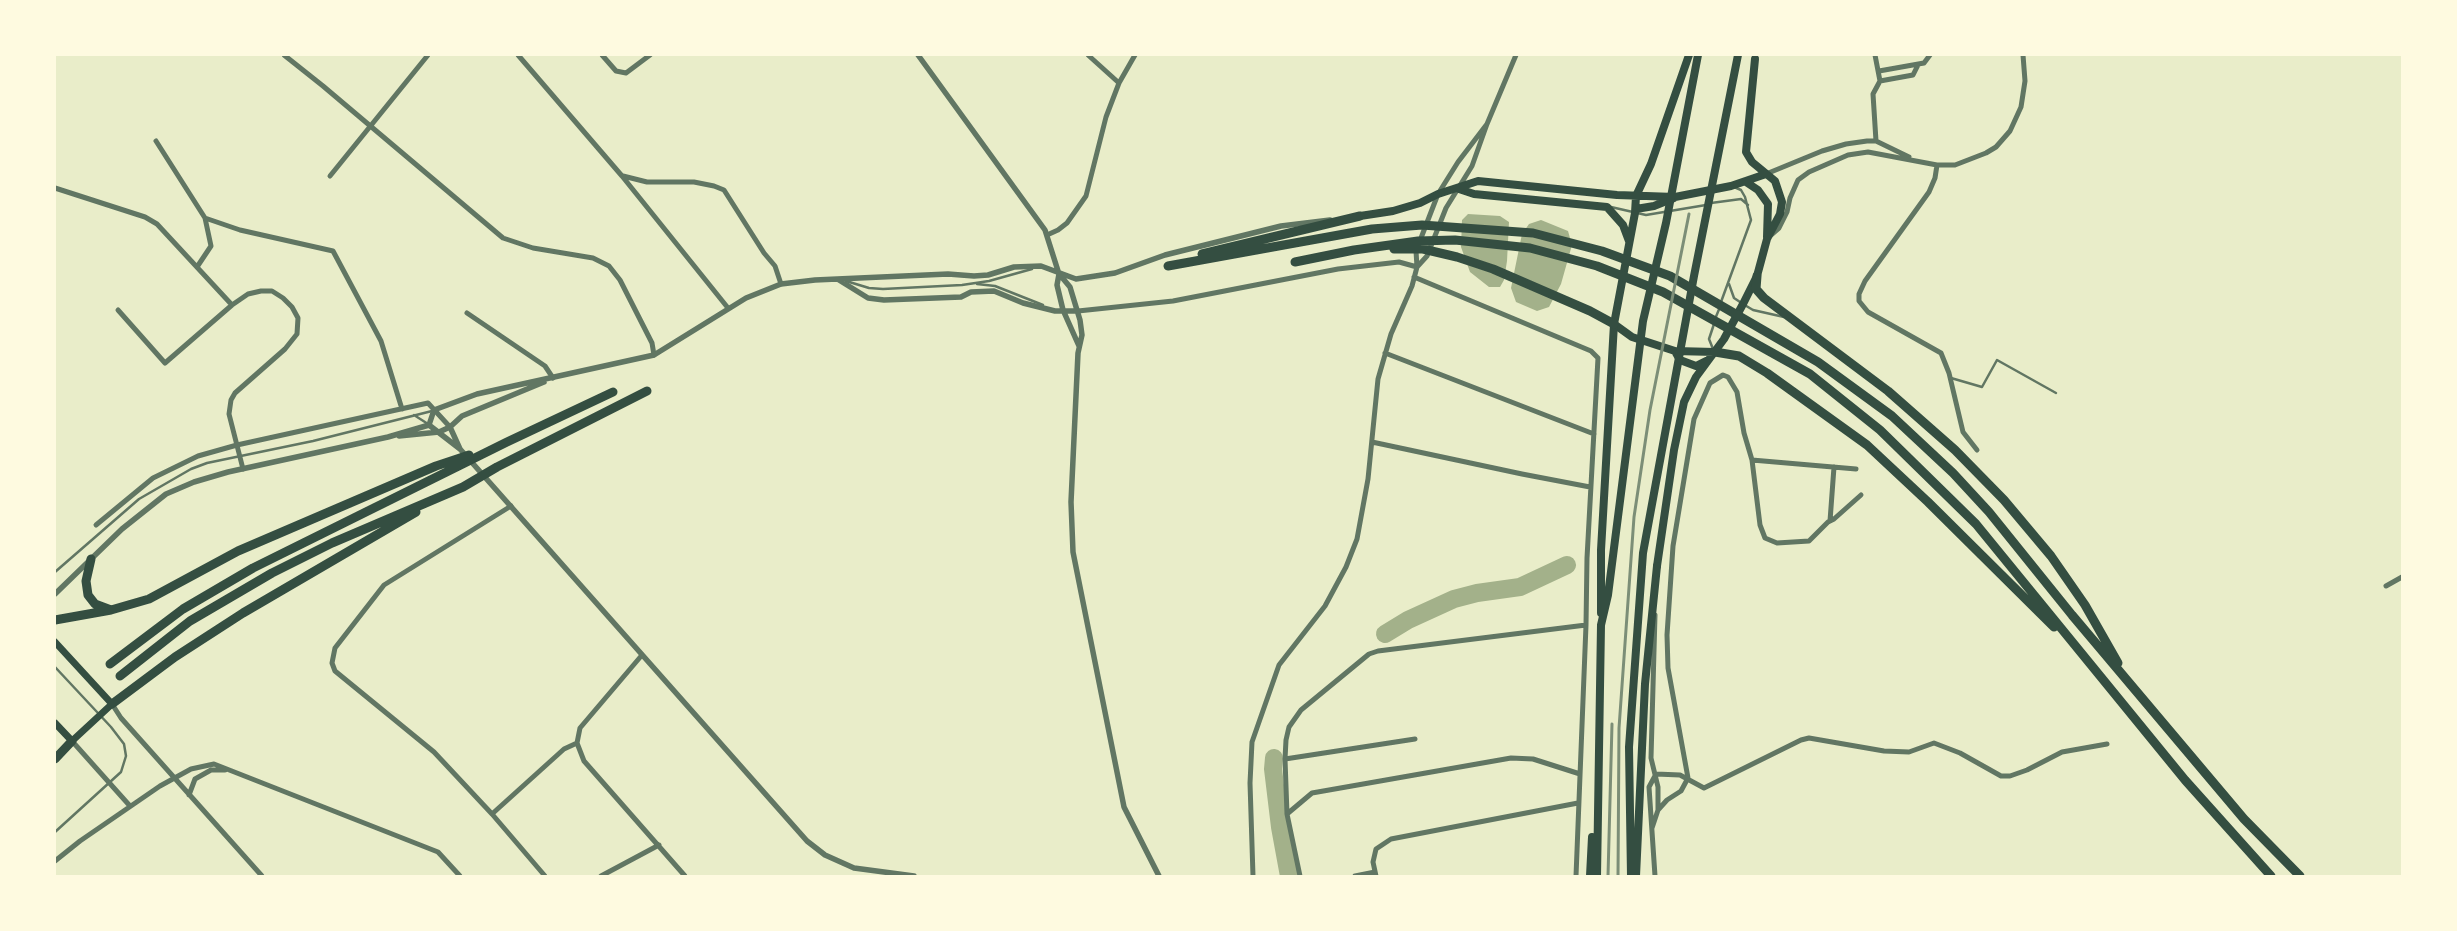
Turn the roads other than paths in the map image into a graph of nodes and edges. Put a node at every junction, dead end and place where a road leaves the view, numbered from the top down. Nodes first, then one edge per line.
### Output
1 (284, 55) edge
2 (428, 55) edge
3 (518, 55) edge
4 (602, 55) edge
5 (650, 55) edge
6 (918, 55) edge
7 (1088, 55) edge
8 (1135, 55) edge
9 (1516, 55) edge
10 (1689, 55) edge
11 (1698, 55) edge
12 (1876, 55) edge
13 (1930, 55) edge
14 (2023, 55) edge
15 (1738, 56) edge
16 (1755, 59) dead end
17 (1918, 64) junction
18 (1879, 71) junction
19 (1880, 81) junction
20 (1119, 83) junction
21 (1487, 124) junction
22 (370, 126) junction
23 (156, 141) dead end
24 (1876, 141) junction
25 (1913, 159) junction
26 (1937, 165) junction
27 (1766, 174) junction
28 (330, 176) dead end
29 (622, 176) junction
30 (1746, 182) junction
31 (1732, 186) junction
32 (55, 188) edge
33 (1459, 189) junction
34 (1438, 194) junction
35 (1636, 196) junction
36 (1676, 197) junction
37 (1749, 206) junction
38 (1607, 207) junction
39 (1653, 210) junction
40 (1636, 211) junction
41 (1360, 216) junction
42 (205, 218) junction
43 (1047, 235) junction
44 (1767, 239) junction
45 (1629, 240) junction
46 (1354, 250) junction
47 (1296, 262) dead end
48 (1041, 266) junction
49 (197, 267) junction
50 (1417, 267) junction
51 (1059, 274) junction
52 (1757, 276) junction
53 (1414, 278) junction
54 (839, 280) junction
55 (1729, 282) junction
56 (781, 284) junction
57 (973, 284) junction
58 (1743, 304) junction
59 (232, 305) junction
60 (728, 308) junction
61 (118, 310) dead end
62 (1063, 310) junction
63 (1078, 310) junction
64 (1055, 311) junction
65 (467, 312) dead end
66 (1793, 319) junction
67 (1614, 324) junction
68 (1079, 346) junction
69 (1675, 351) junction
70 (1715, 352) junction
71 (1385, 353) junction
72 (654, 355) junction
73 (553, 378) junction
74 (1950, 378) junction
75 (647, 391) dead end
76 (613, 392) dead end
77 (2056, 393) dead end
78 (402, 409) junction
79 (434, 410) junction
80 (414, 415) junction
81 (429, 425) junction
82 (450, 428) junction
83 (439, 432) junction
84 (1594, 434) junction
85 (388, 437) junction
86 (507, 442) junction
87 (1372, 442) junction
88 (237, 445) junction
89 (460, 449) junction
90 (1977, 450) dead end
91 (240, 457) junction
92 (1752, 460) junction
93 (1834, 467) junction
94 (243, 469) junction
95 (1856, 469) dead end
96 (463, 487) junction
97 (1590, 487) junction
98 (1861, 495) dead end
99 (511, 506) junction
100 (1830, 521) junction
101 (96, 525) dead end
102 (91, 559) junction
103 (1657, 566) junction
104 (55, 572) edge
105 (2402, 577) edge
106 (2386, 586) dead end
107 (55, 594) edge
108 (111, 610) junction
109 (55, 620) edge
110 (1586, 625) junction
111 (1602, 625) junction
112 (55, 642) edge
113 (2078, 650) junction
114 (642, 655) junction
115 (110, 664) dead end
116 (55, 667) edge
117 (120, 676) dead end
118 (2130, 683) junction
119 (112, 704) junction
120 (101, 715) junction
121 (1599, 715) junction
122 (55, 722) edge
123 (1415, 739) dead end
124 (72, 741) junction
125 (577, 743) junction
126 (2108, 744) dead end
127 (55, 759) edge
128 (1285, 759) junction
129 (230, 770) junction
130 (1580, 774) junction
131 (1656, 774) junction
132 (174, 778) junction
133 (1688, 778) junction
134 (109, 783) junction
135 (190, 795) junction
136 (1578, 803) junction
137 (130, 806) junction
138 (1658, 810) junction
139 (492, 814) junction
140 (1288, 814) junction
141 (1651, 830) junction
142 (55, 832) edge
143 (659, 846) junction
144 (55, 861) edge
145 (1375, 874) edge
146 (262, 876) edge
147 (460, 876) edge
148 (544, 876) edge
149 (601, 876) edge
150 (685, 876) edge
151 (914, 876) edge
152 (1159, 876) edge
153 (1253, 876) edge
154 (1300, 876) edge
155 (1355, 876) edge
156 (1576, 876) edge
157 (1590, 876) edge
158 (1597, 876) edge
159 (1631, 876) edge
160 (1636, 876) edge
161 (1655, 876) edge
162 (2270, 876) edge
163 (2300, 876) edge

1 - 22 street
2 - 22 street
3 - 29 street
4 - 5 street
6 - 43 street
7 - 20 street
8 - 20 street
9 - 21 street
10 - 35 main road
11 - 111 main road
12 - 18 street
13 - 17 street
14 - 26 street
15 - 159 main road
16 - 27 main road
17 - 18 street
17 - 19 street
18 - 19 street
19 - 24 street
20 - 43 street
21 - 33 street
21 - 34 street
22 - 28 street
22 - 72 street
23 - 42 street
24 - 25 street
24 - 27 street
25 - 26 street
25 - 44 street
26 - 74 street
27 - 30 main road
27 - 44 main road
29 - 56 street
29 - 60 street
30 - 31 main road
30 - 44 main road
31 - 36 main road
31 - 37 lane
32 - 49 street
33 - 34 main road
33 - 35 main road
33 - 38 main road
33 - 50 street
34 - 41 main road
34 - 50 street
35 - 36 main road
35 - 40 main road
36 - 39 main road
37 - 39 lane
37 - 55 lane
38 - 40 lane
38 - 45 main road
39 - 40 main road
40 - 45 main road
41 - 51 street
41 - 118 highway
42 - 49 street
42 - 78 street
43 - 51 street
44 - 52 main road
45 - 67 main road
46 - 47 highway
46 - 67 highway
46 - 113 highway
48 - 51 street
48 - 54 street
48 - 57 lane
49 - 59 street
50 - 53 street
50 - 63 street
51 - 62 street
51 - 63 street
52 - 58 main road
52 - 66 highway
53 - 71 street
53 - 84 street
54 - 56 street
54 - 57 lane
54 - 64 street
55 - 58 lane
55 - 70 lane
56 - 60 street
57 - 64 lane
58 - 66 lane
58 - 70 main road
59 - 61 street
59 - 88 street
60 - 72 street
62 - 63 street
62 - 64 street
62 - 68 street
63 - 68 street
65 - 73 street
66 - 118 highway
67 - 69 main road
67 - 111 main road
68 - 152 street
69 - 70 main road
69 - 70 main road
70 - 103 main road
70 - 113 highway
71 - 84 street
71 - 87 street
72 - 73 street
73 - 79 street
73 - 82 street
74 - 77 lane
74 - 90 street
75 - 96 highway
76 - 86 highway
78 - 79 street
78 - 88 street
79 - 80 lane
79 - 81 street
79 - 82 street
80 - 81 lane
80 - 91 lane
81 - 83 street
81 - 85 street
82 - 83 street
82 - 89 street
83 - 85 street
83 - 89 street
84 - 97 street
85 - 94 street
86 - 108 highway
86 - 115 highway
87 - 97 street
87 - 153 street
88 - 91 street
88 - 101 street
89 - 99 street
91 - 94 street
91 - 104 lane
92 - 93 street
92 - 100 street
92 - 133 street
93 - 95 street
93 - 100 street
94 - 102 street
96 - 117 highway
96 - 119 highway
97 - 110 street
98 - 100 street
99 - 114 street
99 - 139 street
102 - 107 street
102 - 108 highway
103 - 131 street
103 - 160 main road
105 - 106 street
108 - 109 highway
110 - 128 street
110 - 130 street
111 - 121 main road
112 - 119 main road
113 - 162 highway
114 - 125 street
114 - 151 street
116 - 120 lane
118 - 163 highway
119 - 120 main road
119 - 132 street
120 - 124 main road
120 - 134 lane
121 - 157 main road
121 - 158 main road
122 - 124 main road
123 - 128 street
124 - 127 highway
124 - 134 street
125 - 139 street
125 - 143 street
126 - 133 street
128 - 140 street
129 - 132 street
129 - 135 street
129 - 147 street
130 - 136 street
130 - 140 street
131 - 133 street
131 - 138 street
131 - 141 street
132 - 135 street
132 - 137 street
133 - 138 street
134 - 137 street
134 - 142 lane
135 - 146 street
136 - 145 street
136 - 156 street
137 - 144 street
138 - 141 street
139 - 148 street
140 - 154 street
141 - 161 street
143 - 149 street
143 - 150 street
145 - 155 street

